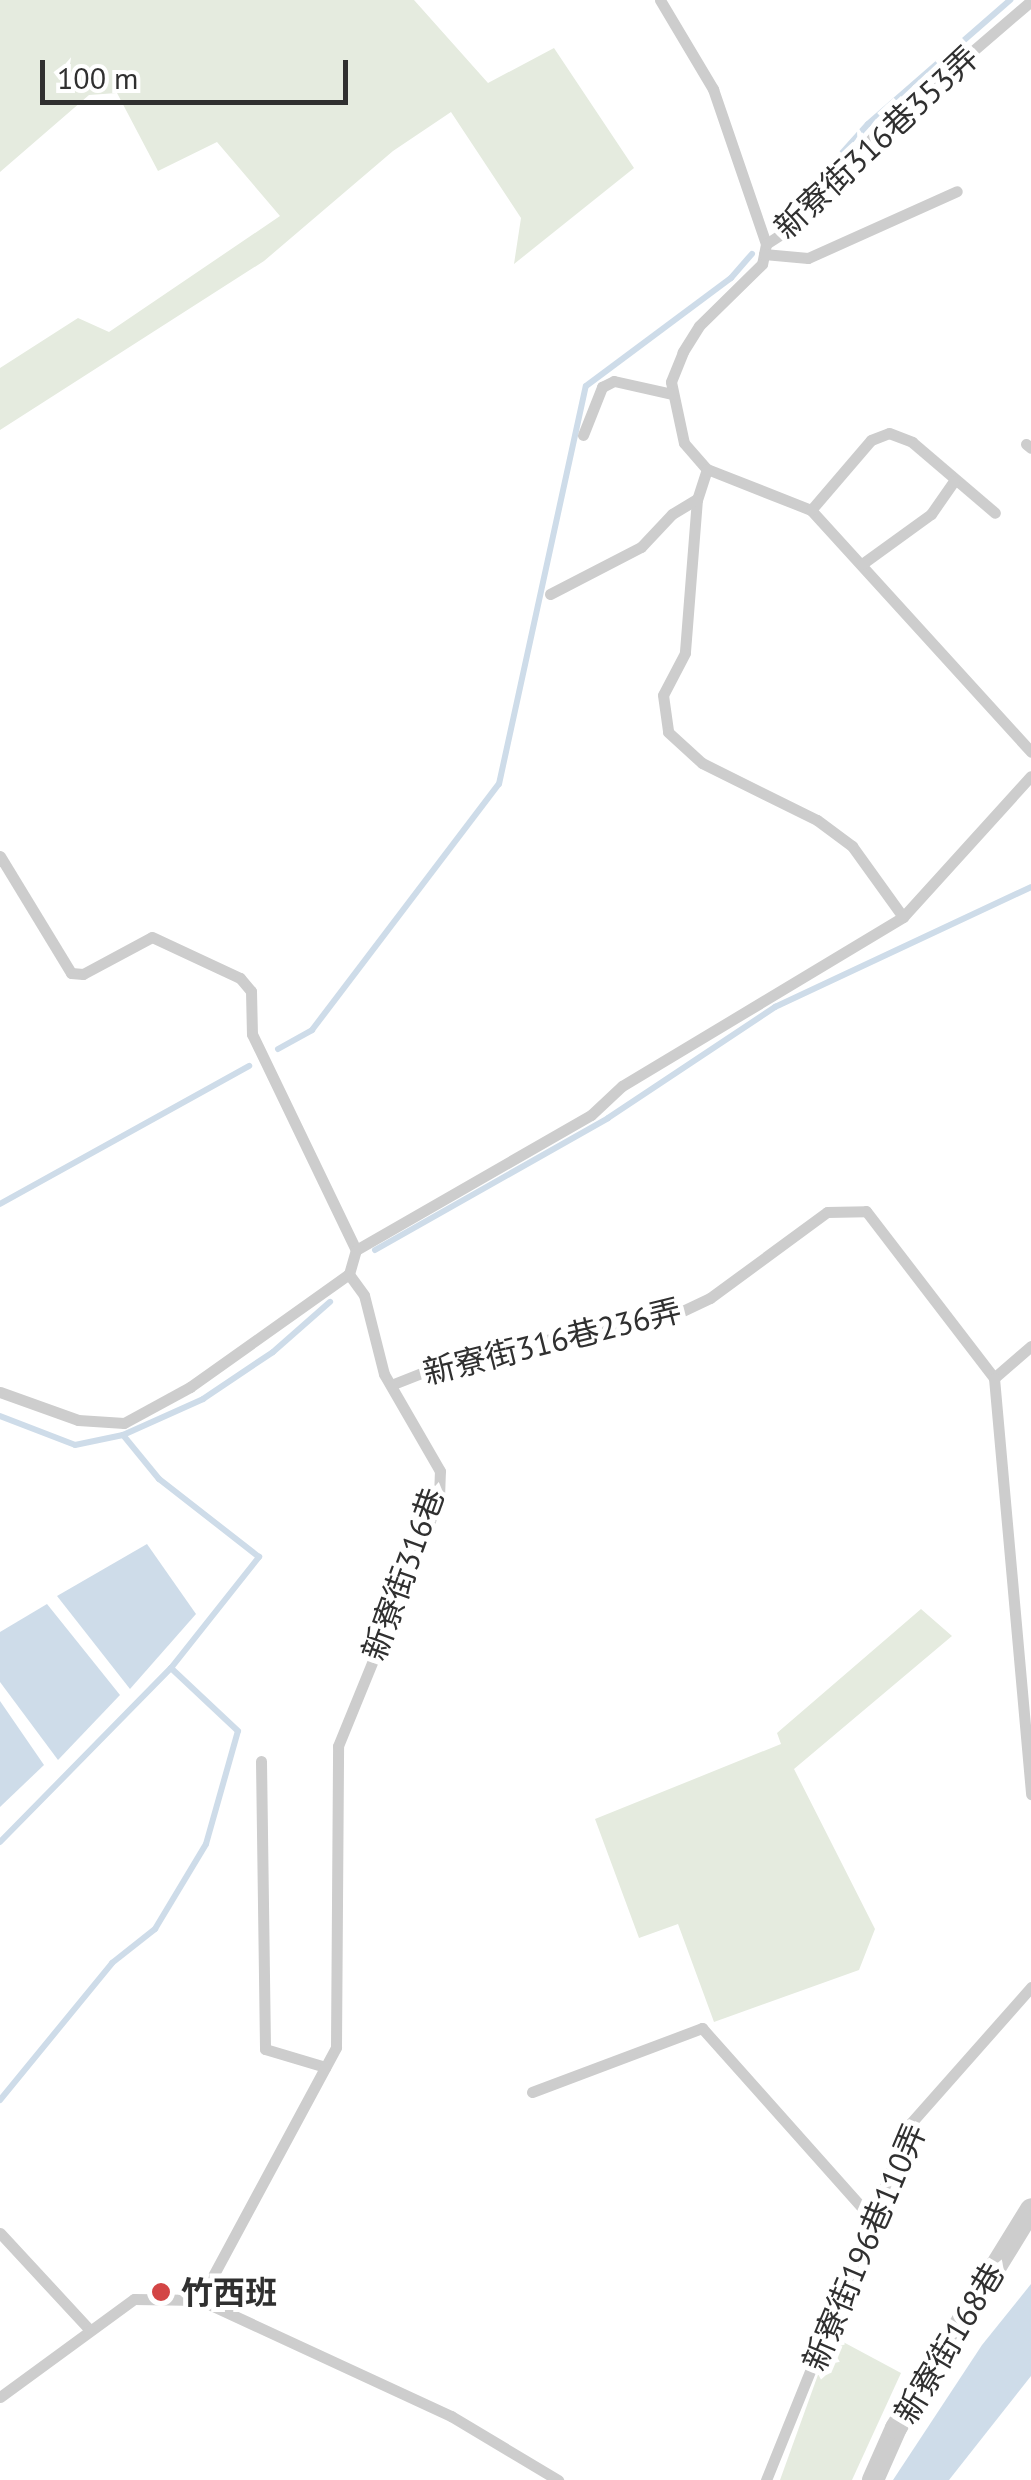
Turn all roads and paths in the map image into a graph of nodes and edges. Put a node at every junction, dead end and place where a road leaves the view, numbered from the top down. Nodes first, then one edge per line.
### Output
1 (660, 0) edge
2 (1031, 1) edge
3 (957, 192) dead end
4 (765, 249) junction
5 (672, 394) junction
6 (583, 434) dead end
7 (707, 469) junction
8 (954, 480) junction
9 (697, 499) junction
10 (812, 510) junction
11 (995, 513) dead end
12 (862, 564) junction
13 (550, 594) dead end
14 (1031, 752) edge
15 (1031, 776) edge
16 (0, 856) edge
17 (903, 917) junction
18 (356, 1250) junction
19 (349, 1274) junction
20 (1031, 1346) edge
21 (994, 1378) junction
22 (391, 1386) junction
23 (0, 1392) edge
24 (261, 1762) dead end
25 (1031, 1794) edge
26 (1031, 1987) edge
27 (325, 2067) junction
28 (532, 2092) dead end
29 (1031, 2209) edge
30 (871, 2218) junction
31 (0, 2233) edge
32 (200, 2300) junction
33 (89, 2328) junction
34 (0, 2397) edge
35 (558, 2480) edge
36 (766, 2480) edge
37 (873, 2480) edge

1 - 4 lane, 新寮街316巷353弄
2 - 4 lane, 新寮街316巷353弄
3 - 4 lane
4 - 5 lane, 新寮街316巷353弄
5 - 6 lane
5 - 7 lane, 新寮街316巷353弄
7 - 9 lane
7 - 10 lane
8 - 10 lane
8 - 11 lane
8 - 12 lane
9 - 13 lane
9 - 17 lane
10 - 12 lane
12 - 14 lane
15 - 17 lane
16 - 18 lane
17 - 18 lane
18 - 19 lane
19 - 22 lane, 新寮街316巷
19 - 23 lane
20 - 21 lane
21 - 22 lane, 新寮街316巷236弄
21 - 25 lane
22 - 27 lane, 新寮街316巷
24 - 27 lane
26 - 30 lane, 新寮街196巷110弄
27 - 32 lane, 新寮街316巷
28 - 30 lane
29 - 37 street, 新寮街168巷
30 - 36 lane, 新寮街196巷110弄
31 - 33 lane
32 - 33 lane
32 - 35 lane
33 - 34 lane

